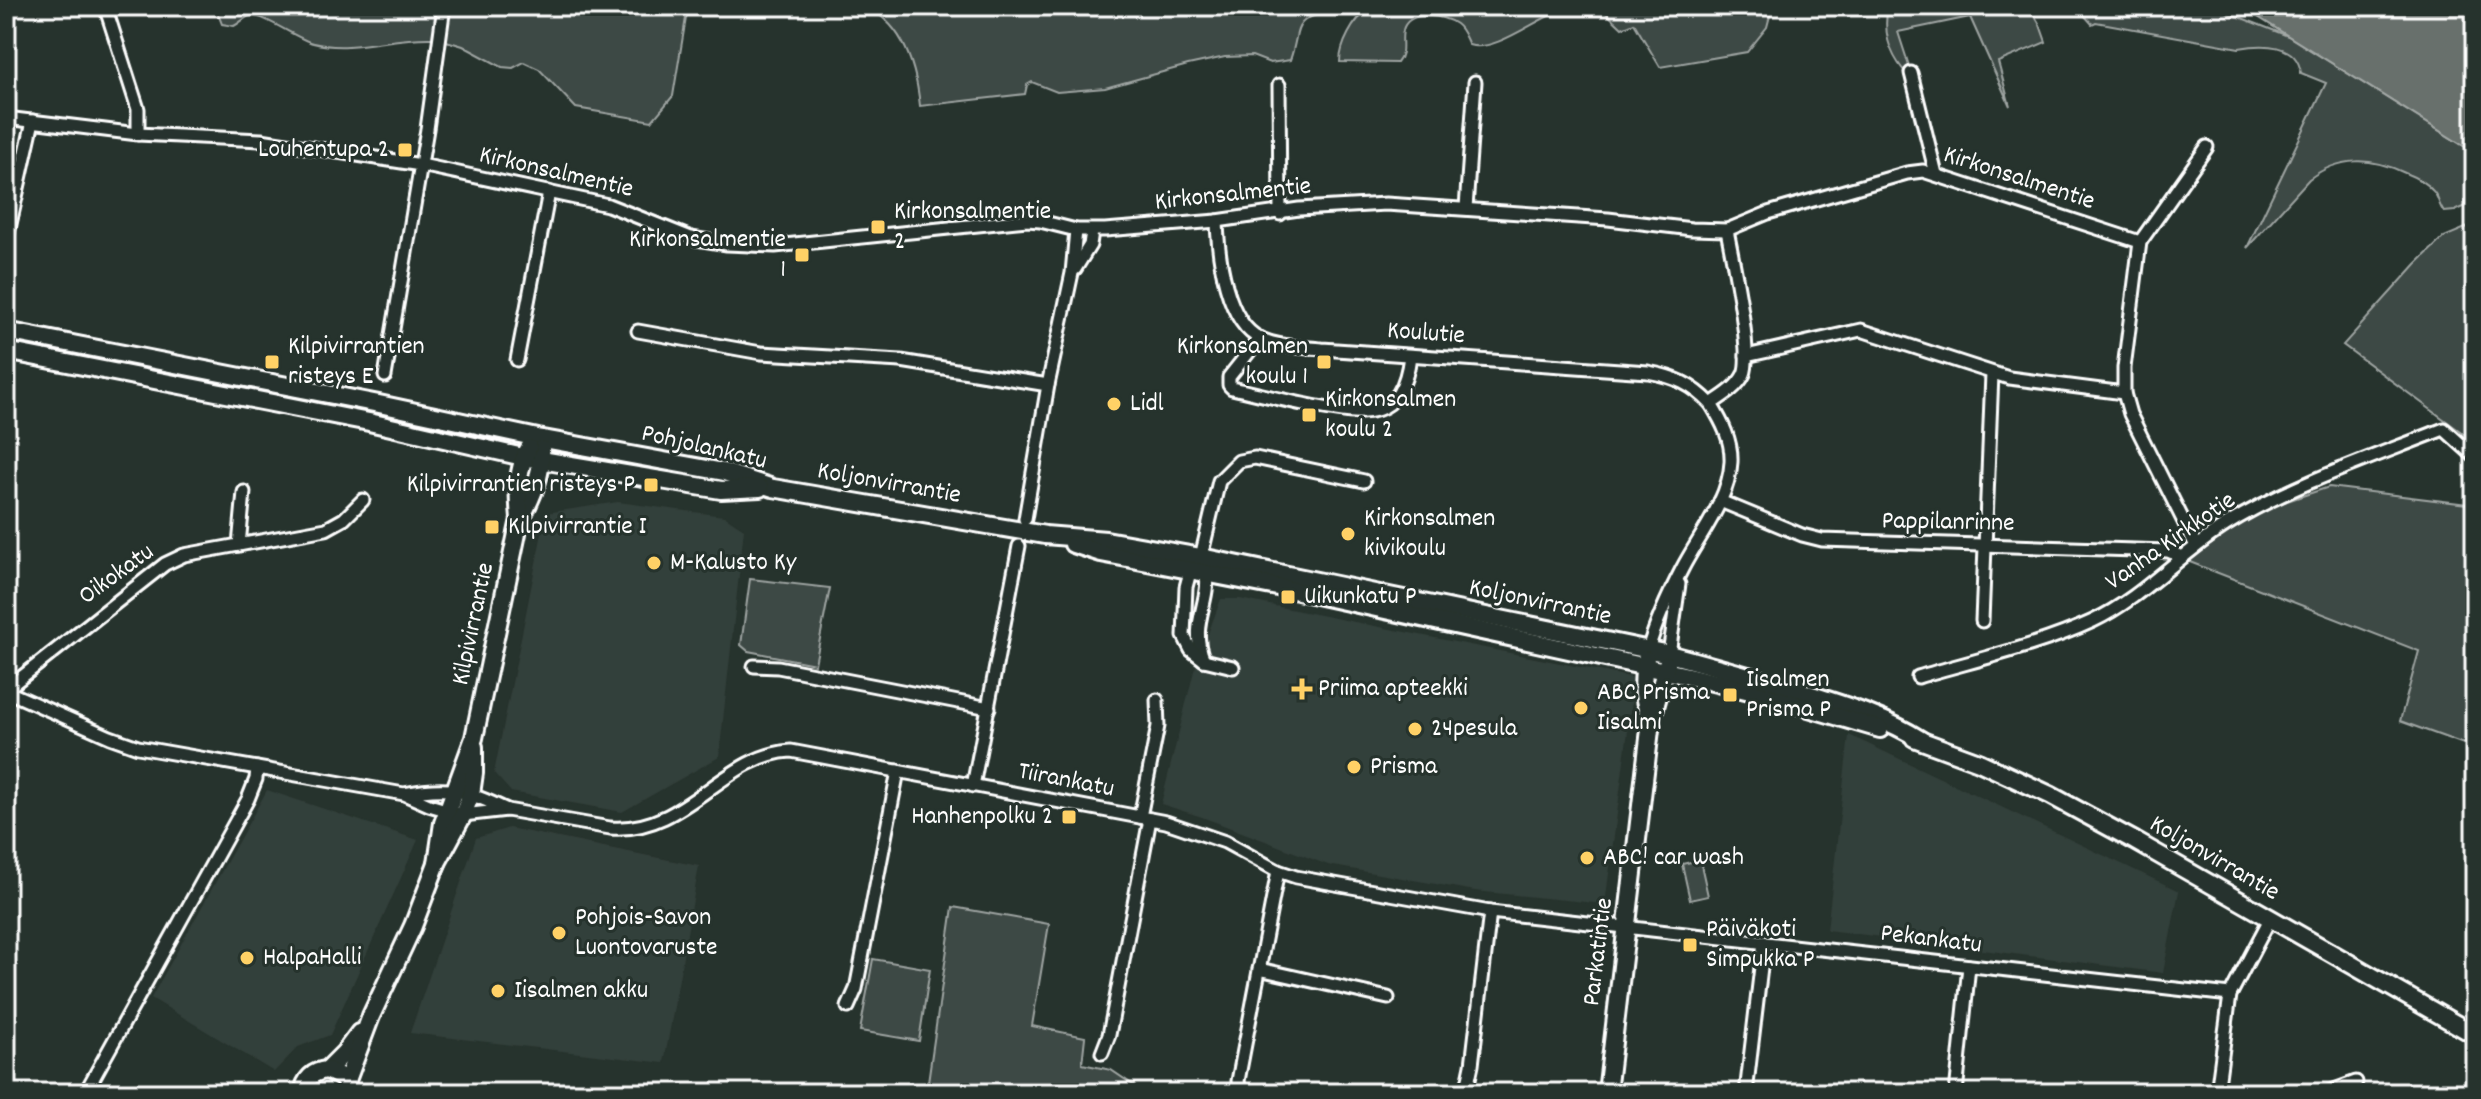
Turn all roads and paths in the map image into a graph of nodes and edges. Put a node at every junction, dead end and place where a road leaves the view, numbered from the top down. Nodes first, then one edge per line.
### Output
1 (105, 6) edge
2 (444, 6) edge
3 (1911, 73) dead end
4 (1475, 82) dead end
5 (1279, 85) dead end
6 (6, 118) edge
7 (33, 121) junction
8 (138, 134) junction
9 (2207, 147) dead end
10 (421, 165) junction
11 (1936, 174) junction
12 (549, 192) junction
13 (1466, 208) junction
14 (1280, 214) junction
15 (1217, 221) junction
16 (1076, 230) junction
17 (1727, 230) junction
18 (1092, 231) junction
19 (6, 242) edge
20 (2140, 242) junction
21 (1072, 273) junction
22 (6, 331) edge
23 (638, 331) dead end
24 (1260, 338) junction
25 (6, 351) edge
26 (1410, 356) junction
27 (1746, 356) junction
28 (517, 360) dead end
29 (1992, 374) junction
30 (385, 376) dead end
31 (1048, 385) junction
32 (2124, 393) junction
33 (1711, 404) junction
34 (538, 438) junction
35 (523, 457) junction
36 (2475, 457) edge
37 (541, 460) junction
38 (1364, 481) dead end
39 (773, 488) junction
40 (244, 492) dead end
41 (363, 500) dead end
42 (1720, 501) junction
43 (520, 519) junction
44 (1025, 519) dead end
45 (1045, 535) junction
46 (239, 545) junction
47 (1985, 545) junction
48 (1019, 546) dead end
49 (2196, 546) junction
50 (1201, 557) junction
51 (2182, 557) junction
52 (1681, 571) junction
53 (1198, 573) junction
54 (1982, 621) dead end
55 (1646, 658) junction
56 (1204, 660) junction
57 (1667, 663) junction
58 (754, 666) dead end
59 (1233, 667) dead end
60 (1918, 677) dead end
61 (6, 693) edge
62 (1157, 700) dead end
63 (989, 708) junction
64 (1651, 721) junction
65 (257, 768) junction
66 (898, 771) junction
67 (973, 786) junction
68 (463, 791) junction
69 (404, 794) junction
70 (507, 810) junction
71 (455, 814) junction
72 (1145, 818) junction
73 (1278, 871) junction
74 (1490, 912) junction
75 (2270, 919) junction
76 (1627, 927) junction
77 (1764, 942) junction
78 (1969, 966) junction
79 (1259, 969) junction
80 (2230, 995) junction
81 (1388, 998) dead end
82 (848, 1007) dead end
83 (371, 1016) junction
84 (2475, 1035) edge
85 (1102, 1053) dead end
86 (327, 1070) junction
87 (2356, 1082) dead end
88 (348, 1088) edge
89 (85, 1093) edge
90 (303, 1093) edge
91 (1240, 1093) edge
92 (1466, 1093) edge
93 (1607, 1093) edge
94 (1746, 1093) edge
95 (1956, 1093) edge
96 (2217, 1093) edge
97 (2326, 1093) edge

1 - 8 street
2 - 10 street
3 - 11 street
4 - 13 street
5 - 14 street
6 - 7 street, Kirkonsalmentie
7 - 8 street, Kirkonsalmentie
7 - 19 street
8 - 10 street, Kirkonsalmentie
9 - 20 street
10 - 12 street, Kirkonsalmentie
10 - 30 street
11 - 17 street, Kirkonsalmentie
11 - 20 street, Kirkonsalmentie
12 - 16 street, Kirkonsalmentie
12 - 28 street
13 - 14 street, Kirkonsalmentie
13 - 17 street, Kirkonsalmentie
14 - 15 street, Kirkonsalmentie
15 - 18 street, Kirkonsalmentie
15 - 24 street
16 - 18 street, Kirkonsalmentie
16 - 21 street
17 - 27 street
18 - 21 street
20 - 32 street
21 - 31 street
22 - 34 main road, Pohjolankatu
23 - 31 street
24 - 26 street, Koulutie
24 - 26 street
25 - 35 main road, Pohjolankatu
26 - 33 street, Koulutie
27 - 29 street
27 - 33 street
29 - 32 street
29 - 47 street
31 - 44 street
32 - 49 street
33 - 42 street
34 - 35 main road
34 - 37 main road, Kilpivirrantie
34 - 39 main road, Pohjolankatu
35 - 37 main road, Pohjolankatu
35 - 43 main road, Kilpivirrantie
36 - 49 street, Vanha Kirkkotie
37 - 39 main road, Pohjolankatu
37 - 43 main road, Kilpivirrantie
38 - 50 street
39 - 45 main road, Koljonvirrantie
40 - 46 street
41 - 46 street, Oikokatu
42 - 47 street, Pappilanrinne
42 - 52 street
43 - 68 main road, Kilpivirrantie
45 - 50 main road, Koljonvirrantie
45 - 53 main road, Koljonvirrantie
46 - 61 street, Oikokatu
47 - 51 street, Pappilanrinne
47 - 54 street
48 - 63 street
49 - 51 street, Vanha Kirkkotie
50 - 53 street
50 - 55 main road, Koljonvirrantie
51 - 60 street, Vanha Kirkkotie
52 - 55 street
52 - 57 street
53 - 55 main road, Koljonvirrantie
53 - 56 street
53 - 56 street
55 - 57 main road, Koljonvirrantie
55 - 64 main road, Parkatintie
56 - 59 street
57 - 64 main road, Parkatintie
57 - 75 main road, Koljonvirrantie
58 - 63 street
61 - 65 street
62 - 72 street
63 - 67 street
64 - 76 main road, Parkatintie
65 - 69 street
65 - 89 street
66 - 67 street, Tiirankatu
66 - 70 street, Tiirankatu
66 - 82 street
67 - 72 street, Tiirankatu
68 - 69 street
68 - 70 street, Tiirankatu
68 - 71 main road, Kilpivirrantie
69 - 71 street
70 - 71 street, Tiirankatu
71 - 83 main road, Kilpivirrantie
72 - 73 street, Tiirankatu
72 - 85 street
73 - 74 street, Tiirankatu
73 - 79 street
74 - 76 street, Tiirankatu
74 - 92 street
75 - 80 street
75 - 84 main road, Koljonvirrantie
76 - 77 street, Pekankatu
76 - 93 main road, Parkatintie
77 - 78 street, Pekankatu
77 - 94 street
78 - 80 street, Pekankatu
78 - 95 street
79 - 81 street
79 - 91 street
80 - 96 street
83 - 86 main road, Kilpivirrantie
83 - 88 main road, Kilpivirrantie
86 - 88 main road
86 - 90 main road, Kilpivirrantie
87 - 97 street

